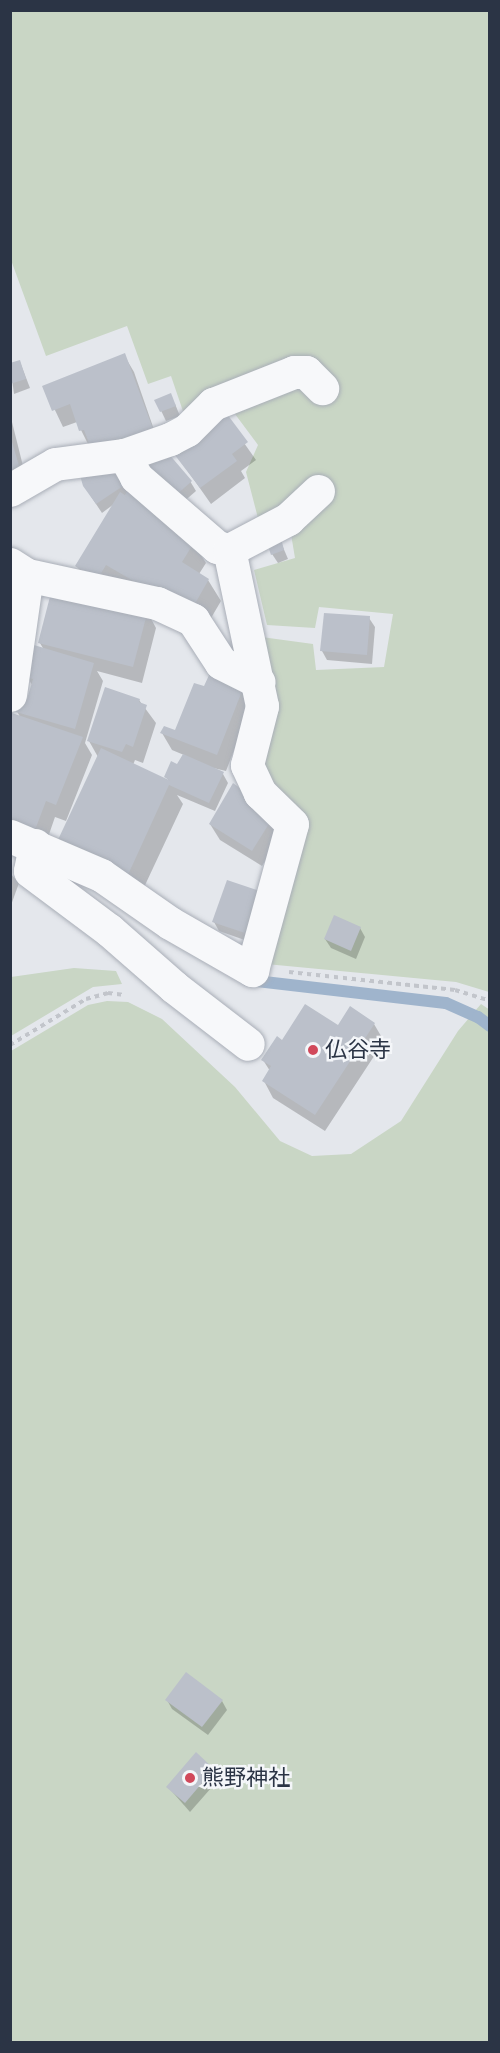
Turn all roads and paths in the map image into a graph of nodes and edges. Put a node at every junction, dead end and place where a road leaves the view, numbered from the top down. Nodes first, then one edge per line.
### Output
1 (322, 388) dead end
2 (124, 454) junction
3 (10, 490) edge
4 (318, 491) dead end
5 (229, 550) junction
6 (19, 569) edge
7 (259, 682) junction
8 (10, 695) edge
9 (22, 855) edge
10 (252, 970) junction
11 (133, 995) dead end
12 (489, 1001) edge
13 (10, 1044) edge
14 (248, 1044) dead end

1 - 2 street
2 - 3 street
2 - 5 street
4 - 5 street
5 - 7 street
6 - 7 street
6 - 8 street
7 - 10 street
9 - 10 street
9 - 14 street
10 - 12 path
11 - 13 path

